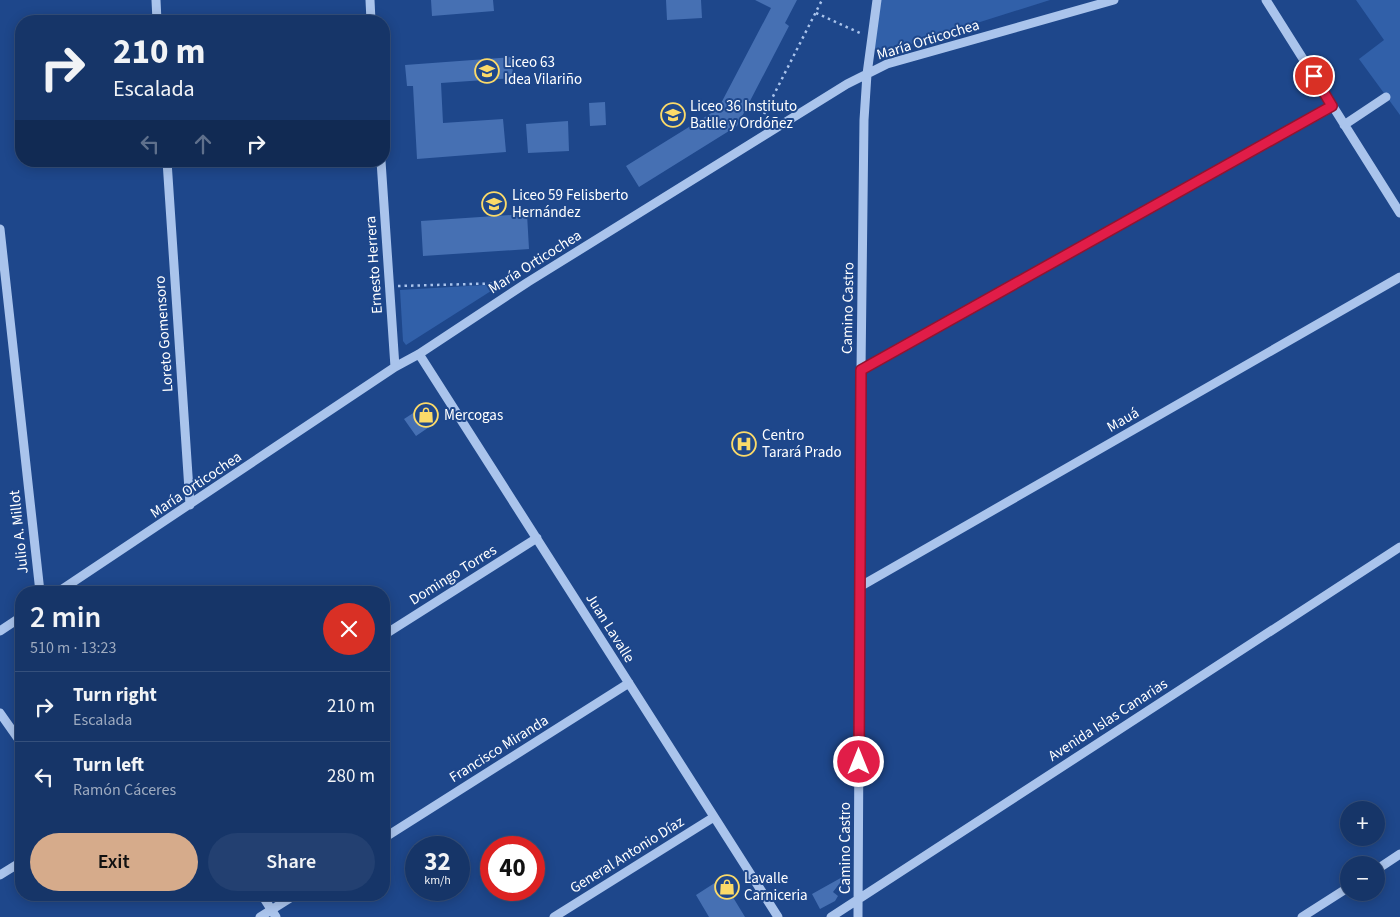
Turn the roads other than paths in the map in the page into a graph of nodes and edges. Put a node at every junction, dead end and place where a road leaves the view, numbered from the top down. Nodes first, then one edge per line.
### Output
1 (156, 0) edge
2 (370, 0) edge
3 (877, 0) edge
4 (1114, 0) edge
5 (1266, 0) edge
6 (157, 15) edge
7 (371, 15) edge
8 (867, 74) junction
9 (1386, 97) dead end
10 (1332, 106) junction
11 (1344, 125) junction
12 (167, 167) edge
13 (381, 167) edge
14 (1400, 213) edge
15 (0, 229) edge
16 (1400, 277) edge
17 (419, 354) junction
18 (395, 367) junction
19 (861, 370) junction
20 (190, 505) junction
21 (537, 538) junction
22 (1400, 547) edge
23 (39, 586) edge
24 (76, 586) edge
25 (860, 586) junction
26 (15, 621) edge
27 (0, 631) edge
28 (390, 631) edge
29 (629, 683) junction
30 (0, 712) edge
31 (15, 734) edge
32 (714, 817) junction
33 (390, 834) edge
34 (1400, 854) edge
35 (1385, 864) edge
36 (15, 866) edge
37 (0, 875) edge
38 (1340, 893) edge
39 (858, 898) junction
40 (266, 901) edge
41 (288, 901) edge
42 (274, 913) edge
43 (260, 917) edge
44 (554, 917) edge
45 (778, 917) edge
46 (831, 917) edge
47 (858, 917) edge
48 (1302, 917) edge

1 - 6 street
2 - 7 street
3 - 8 street, Camino Castro
4 - 8 street, María Orticochea
5 - 10 street
8 - 17 street, María Orticochea
8 - 19 street, Camino Castro
9 - 11 street
10 - 11 street
10 - 19 street
11 - 14 street
12 - 20 street, Loreto Gomensoro
13 - 18 street, Ernesto Herrera
15 - 23 street, Julio A. Millot
16 - 25 street, Mauá
17 - 18 street, María Orticochea
17 - 21 street, Juan Lavalle
18 - 20 street, María Orticochea
19 - 25 street, Camino Castro
20 - 24 street, María Orticochea
21 - 28 street, Domingo Torres
21 - 29 street, Juan Lavalle
22 - 39 street, Avenida Islas Canarias
25 - 39 street, Camino Castro
26 - 27 street
29 - 32 street, Juan Lavalle
29 - 33 street, Francisco Miranda
30 - 31 street
32 - 44 street, General Antonio Díaz
32 - 45 street, Juan Lavalle
34 - 35 street
36 - 37 street
38 - 48 street
39 - 46 street, Avenida Islas Canarias
39 - 47 street, Camino Castro
40 - 42 street
41 - 42 street
42 - 43 street

